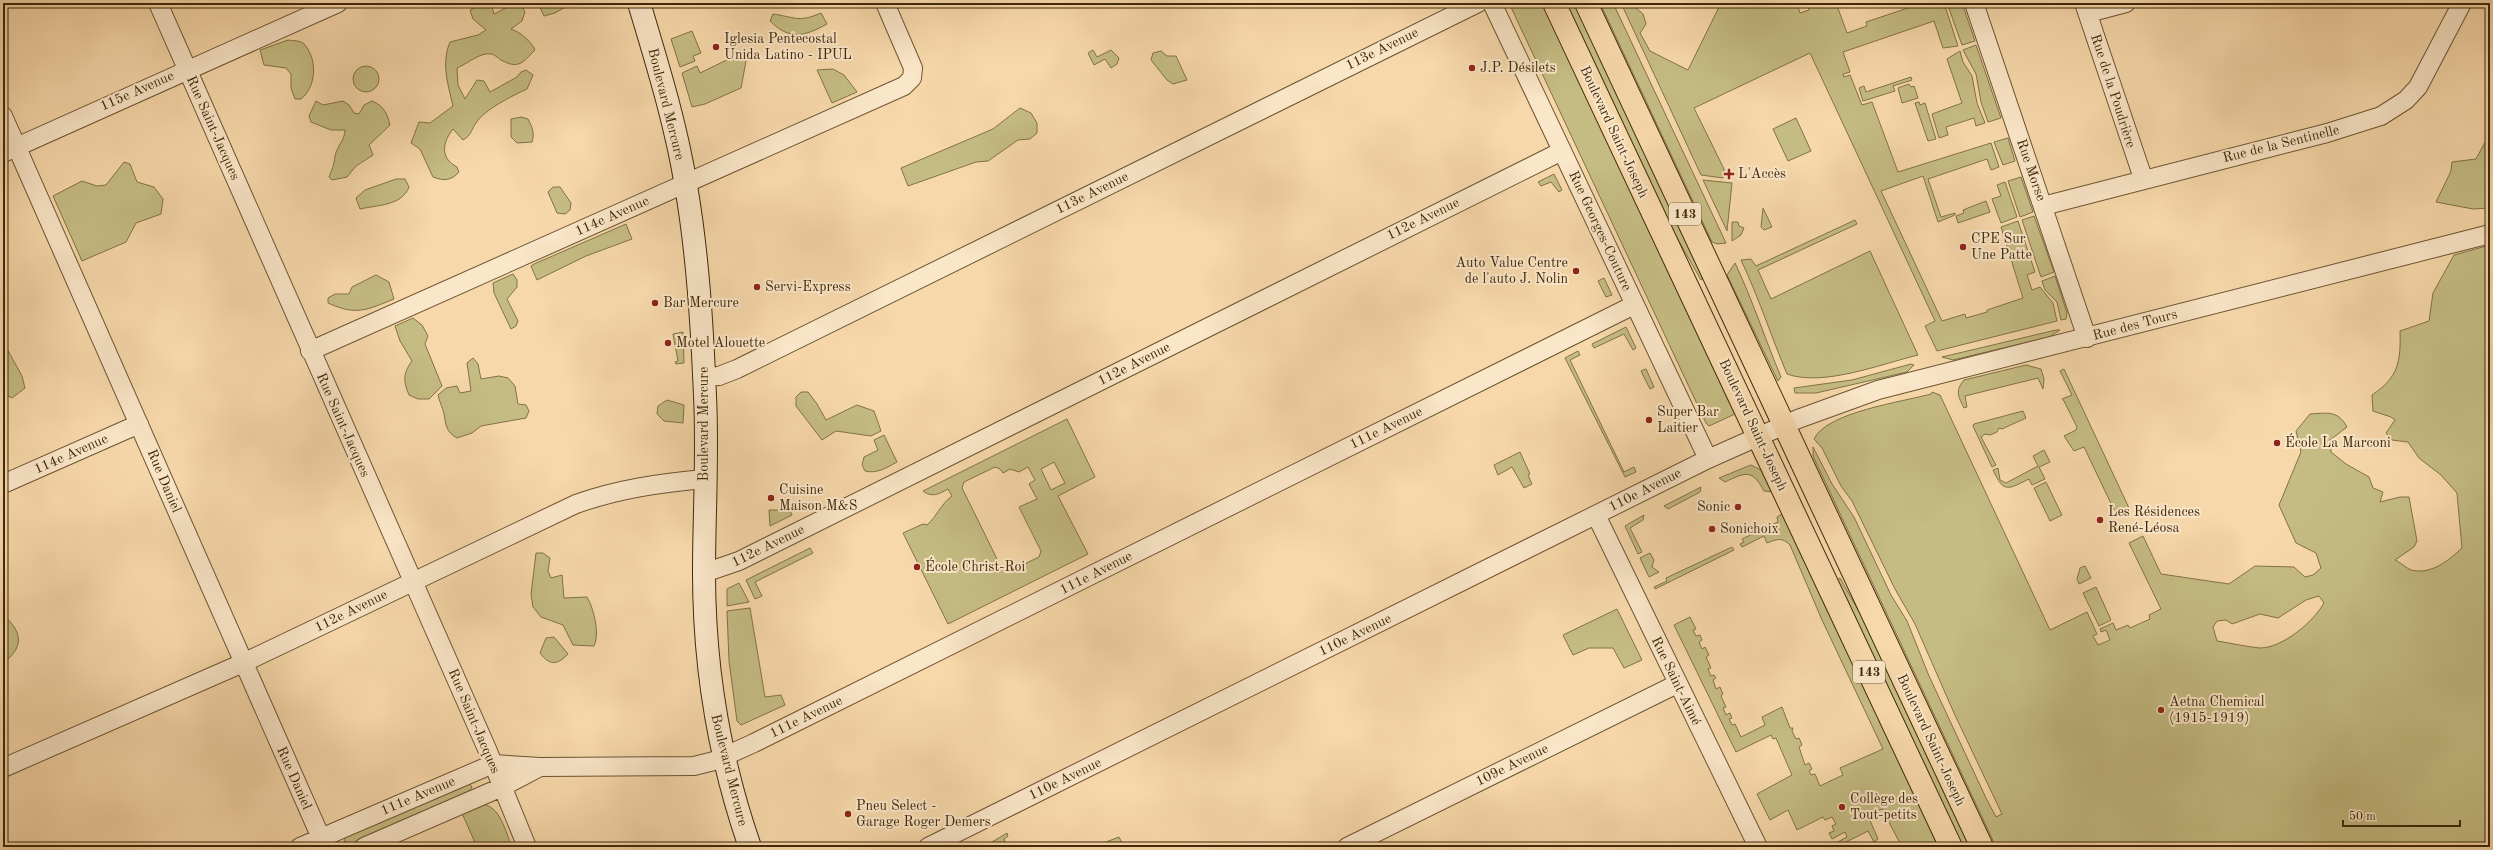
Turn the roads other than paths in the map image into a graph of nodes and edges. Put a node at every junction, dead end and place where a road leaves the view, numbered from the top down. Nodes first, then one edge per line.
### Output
1 (158, 3) edge
2 (338, 3) edge
3 (639, 3) edge
4 (885, 3) edge
5 (1478, 3) edge
6 (1492, 3) edge
7 (1554, 3) edge
8 (1586, 3) edge
9 (1974, 3) edge
10 (2126, 3) edge
11 (2462, 3) edge
12 (2086, 8) edge
13 (188, 69) junction
14 (3, 116) edge
15 (10, 149) edge
16 (1562, 151) junction
17 (2143, 178) junction
18 (686, 184) junction
19 (2043, 206) junction
20 (2490, 234) edge
21 (1634, 305) junction
22 (2087, 338) junction
23 (310, 351) junction
24 (704, 377) junction
25 (139, 424) junction
26 (1783, 425) junction
27 (1758, 436) junction
28 (1708, 459) junction
29 (704, 479) junction
30 (3, 484) edge
31 (1596, 515) junction
32 (704, 573) junction
33 (412, 581) junction
34 (243, 663) junction
35 (1677, 684) junction
36 (723, 757) junction
37 (493, 764) junction
38 (540, 767) junction
39 (3, 768) edge
40 (502, 787) junction
41 (323, 843) edge
42 (300, 847) edge
43 (364, 847) edge
44 (527, 847) edge
45 (750, 847) edge
46 (928, 847) edge
47 (1347, 847) edge
48 (1758, 847) edge
49 (1951, 847) edge
50 (1982, 847) edge

1 - 13 street, Rue Saint-Jacques
2 - 13 street, 115e Avenue
3 - 18 street, Boulevard Mercure
4 - 18 street, 114e Avenue
5 - 24 street, 113e Avenue
6 - 16 street, Rue Georges-Couture
7 - 27 main road, Boulevard Saint-Joseph / 143
8 - 26 main road, Boulevard Saint-Joseph / 143
9 - 19 street, Rue Morse
10 - 12 street
11 - 17 street, Rue de la Sentinelle
12 - 17 street, Rue de la Poudrière
13 - 15 street, 115e Avenue
13 - 23 street, Rue Saint-Jacques
14 - 15 street, Rue Daniel
15 - 25 street, Rue Daniel
16 - 21 street, Rue Georges-Couture
16 - 32 street, 112e Avenue
17 - 19 street, Rue de la Sentinelle
18 - 23 street, 114e Avenue
18 - 24 street, Boulevard Mercure
19 - 22 street, Rue Morse
20 - 22 street, Rue des Tours
21 - 28 street, Rue Georges-Couture
21 - 36 street, 111e Avenue
22 - 26 street, Rue des Tours
23 - 33 street, Rue Saint-Jacques
24 - 29 street, Boulevard Mercure
25 - 30 street, 114e Avenue
25 - 34 street, Rue Daniel
26 - 27 street, 110e Avenue
26 - 50 main road, Boulevard Saint-Joseph / 143
27 - 28 street, 110e Avenue
27 - 49 main road, Boulevard Saint-Joseph / 143
28 - 31 street, 110e Avenue
29 - 32 street, Boulevard Mercure
29 - 33 street, 112e Avenue
31 - 35 street, Rue Saint-Aimé
31 - 46 street, 110e Avenue
32 - 36 street, Boulevard Mercure
33 - 34 street, 112e Avenue
33 - 37 street, Rue Saint-Jacques
34 - 39 street, 112e Avenue
34 - 41 street, Rue Daniel
35 - 47 street, 109e Avenue
35 - 48 street, Rue Saint-Aimé
36 - 38 street, 111e Avenue
36 - 45 street, Boulevard Mercure
37 - 38 street, 111e Avenue
37 - 40 street, Rue Saint-Jacques
37 - 41 street, 111e Avenue
38 - 40 street, 111e Avenue
40 - 43 street, 111e Avenue
40 - 44 street, Rue Saint-Jacques
41 - 42 street, 111e Avenue

